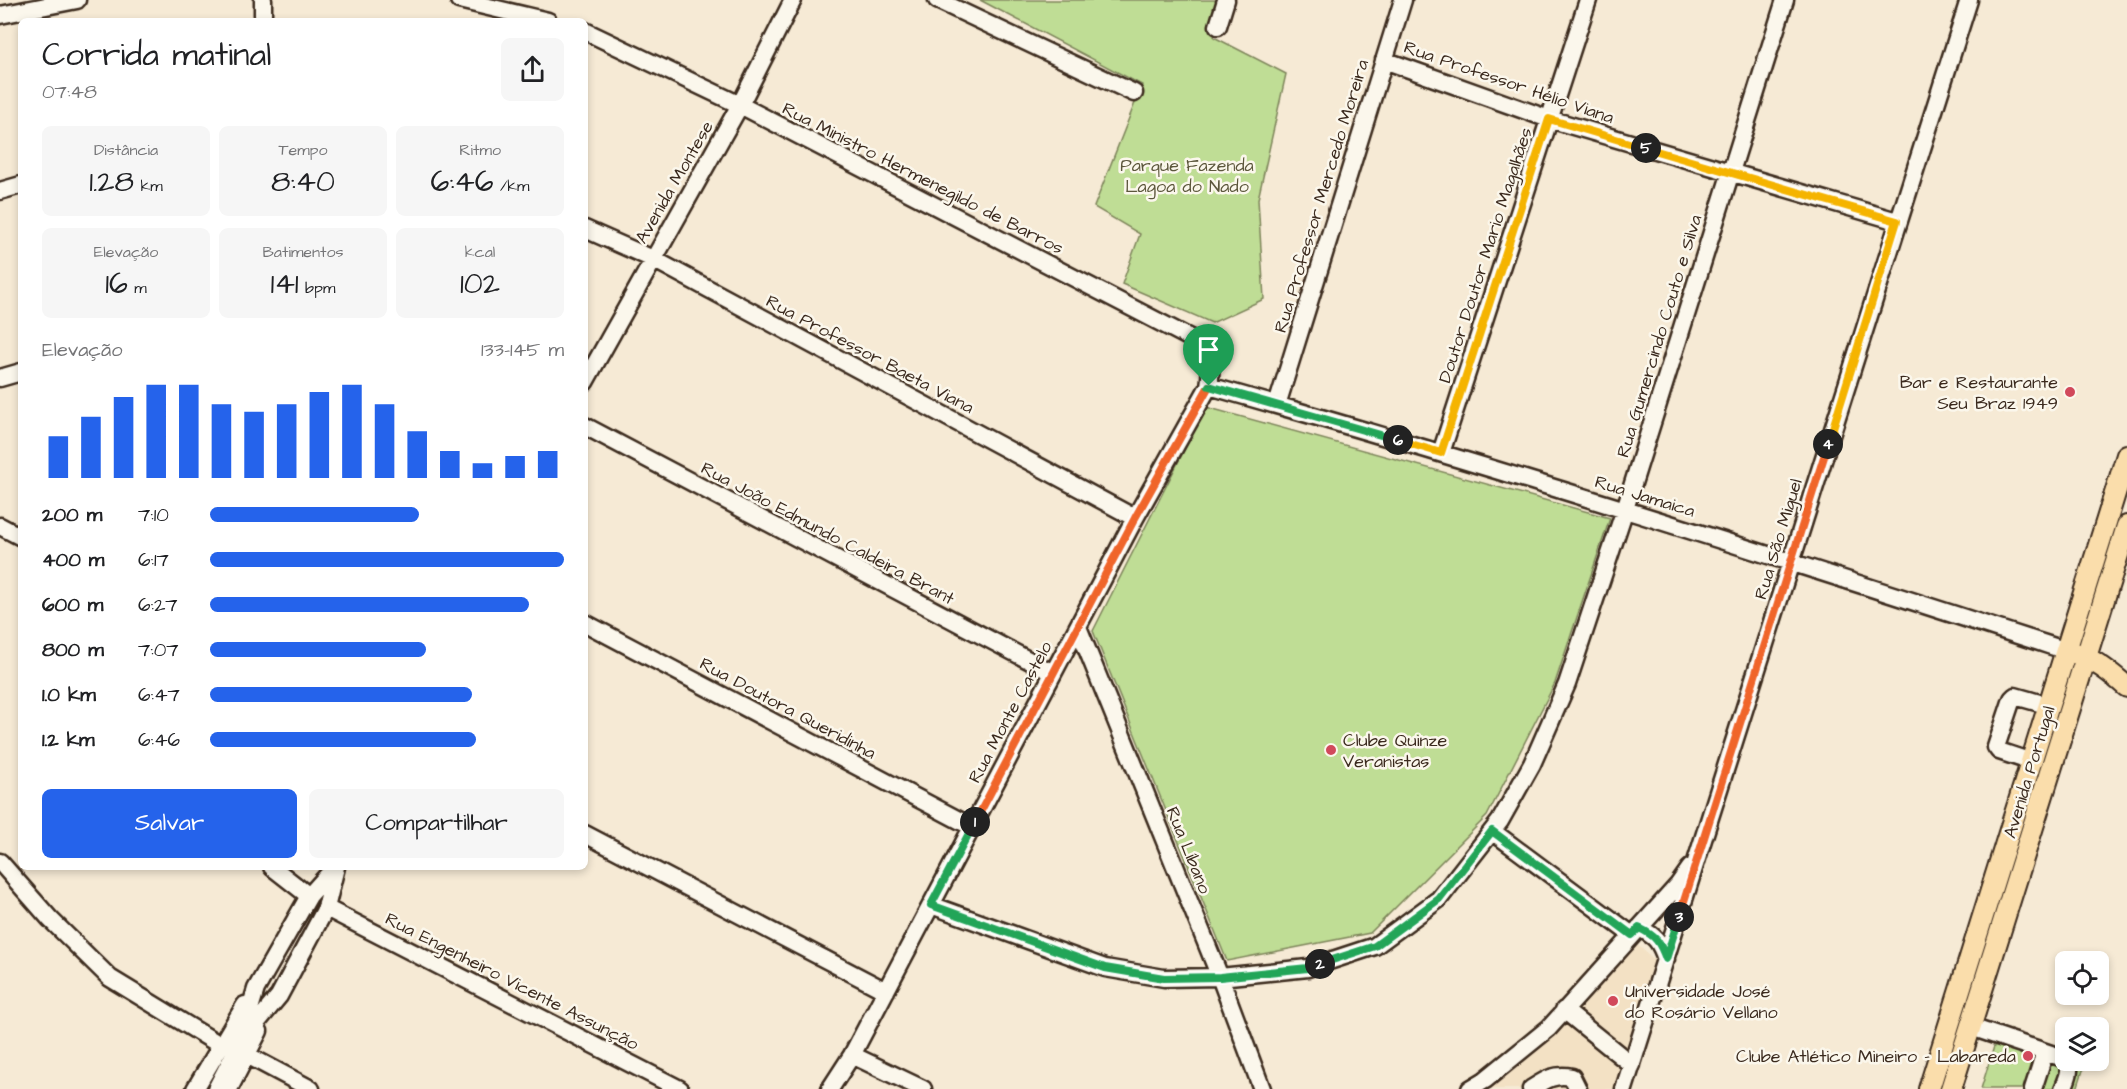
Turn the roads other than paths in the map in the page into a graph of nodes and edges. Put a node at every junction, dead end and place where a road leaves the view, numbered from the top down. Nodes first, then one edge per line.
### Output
1 (77, 0) edge
2 (263, 0) edge
3 (459, 0) edge
4 (793, 0) edge
5 (937, 0) edge
6 (1226, 0) edge
7 (1402, 0) edge
8 (1588, 0) edge
9 (1785, 0) edge
10 (1969, 0) edge
11 (0, 15) edge
12 (263, 18) edge
13 (535, 18) edge
14 (1218, 26) dead end
15 (588, 32) edge
16 (1384, 60) junction
17 (1134, 93) dead end
18 (740, 105) junction
19 (1549, 119) junction
20 (1730, 172) junction
21 (18, 186) edge
22 (0, 191) edge
23 (1897, 221) junction
24 (588, 230) edge
25 (653, 259) junction
26 (18, 373) edge
27 (588, 377) edge
28 (0, 378) edge
29 (1209, 386) junction
30 (1276, 405) junction
31 (588, 428) edge
32 (1441, 453) junction
33 (2127, 454) edge
34 (1625, 509) junction
35 (1135, 518) junction
36 (0, 526) edge
37 (2127, 526) edge
38 (18, 535) edge
39 (1791, 562) junction
40 (588, 625) edge
41 (1078, 627) junction
42 (2067, 651) junction
43 (2086, 657) junction
44 (1053, 673) junction
45 (2127, 687) edge
46 (2045, 704) junction
47 (2033, 729) dead end
48 (2032, 762) junction
49 (972, 827) junction
50 (1492, 831) junction
51 (588, 836) edge
52 (1699, 855) junction
53 (0, 862) edge
54 (276, 870) edge
55 (332, 870) edge
56 (334, 870) edge
57 (309, 896) junction
58 (931, 905) junction
59 (326, 908) junction
60 (1636, 931) junction
61 (1666, 959) junction
62 (1220, 977) junction
63 (256, 989) junction
64 (886, 991) junction
65 (1564, 1010) junction
66 (1971, 1027) junction
67 (220, 1045) junction
68 (241, 1049) junction
69 (2045, 1052) junction
70 (852, 1054) junction
71 (2055, 1056) edge
72 (1632, 1065) junction
73 (2069, 1071) edge
74 (195, 1089) edge
75 (216, 1089) edge
76 (230, 1089) edge
77 (311, 1089) edge
78 (680, 1089) edge
79 (830, 1089) edge
80 (923, 1089) edge
81 (1262, 1089) edge
82 (1470, 1089) edge
83 (1531, 1089) edge
84 (1578, 1089) edge
85 (1624, 1089) edge
86 (1929, 1089) edge
87 (1951, 1089) edge
88 (2033, 1089) edge
89 (2063, 1089) edge

1 - 11 street
2 - 12 street
3 - 13 street
4 - 18 street, Avenida Montese
5 - 17 street
6 - 14 street
7 - 16 street, Rua Professor Mercedo Moreira
8 - 19 street, Doutor Doutor Mario Magalhães
9 - 20 street, Rua Gumercindo Couto e Silva
10 - 23 street, Rua São Miguel
15 - 18 street, Rua Ministro Hermenegildo de Barros
16 - 19 street, Rua Professor Hélio Viana
16 - 30 street, Rua Professor Mercedo Moreira
18 - 25 street, Avenida Montese
18 - 29 street, Rua Ministro Hermenegildo de Barros
19 - 20 street, Rua Professor Hélio Viana
19 - 32 street, Doutor Doutor Mario Magalhães
20 - 23 street, Rua Professor Hélio Viana
20 - 34 street, Rua Gumercindo Couto e Silva
21 - 22 street
23 - 39 street, Rua São Miguel
24 - 25 street, Rua Professor Baeta Viana
25 - 27 street, Avenida Montese
25 - 35 street, Rua Professor Baeta Viana
26 - 28 street
29 - 30 street, Rua Jamaica
29 - 35 street, Rua Monte Castelo
30 - 32 street, Rua Jamaica
31 - 44 street, Rua João Edmundo Caldeira Brant
32 - 34 street, Rua Jamaica
33 - 42 main road, Avenida Portugal
34 - 39 street, Rua Jamaica
34 - 50 street, Rua Gumercindo Couto e Silva
35 - 41 street, Rua Monte Castelo
36 - 38 street
37 - 43 main road, Avenida Portugal
39 - 42 street, Rua Jamaica
39 - 52 street, Rua São Miguel
40 - 49 street, Rua Doutora Queridinha
41 - 44 street, Rua Monte Castelo
41 - 62 street, Rua Líbano
42 - 43 main road
42 - 46 main road, Avenida Portugal
43 - 45 main road
43 - 66 main road, Avenida Portugal
44 - 49 street, Rua Monte Castelo
46 - 47 street
46 - 48 main road, Avenida Portugal
46 - 48 street
48 - 86 main road, Avenida Portugal
49 - 58 street, Rua Monte Castelo
50 - 60 street
50 - 62 street, Rua Gumercindo Couto e Silva
51 - 64 street
52 - 60 street
52 - 61 street, Rua São Miguel
53 - 67 street
54 - 57 street
55 - 57 street
56 - 59 street
57 - 63 street
58 - 62 street, Rua Gumercindo Couto e Silva
58 - 64 street, Rua Monte Castelo
59 - 68 street
59 - 78 street, Rua Engenheiro Vicente Assunção
60 - 61 street
60 - 65 street
61 - 72 street, Rua São Miguel
62 - 81 street, Rua Líbano
63 - 67 street
63 - 68 street
64 - 70 street, Rua Monte Castelo
65 - 72 street
65 - 82 street
66 - 69 street
66 - 87 main road, Avenida Portugal
67 - 74 street
68 - 75 street
68 - 76 street
68 - 77 street
69 - 71 street
69 - 88 street
70 - 79 street, Rua Monte Castelo
70 - 80 street
72 - 85 street, Rua São Miguel
73 - 89 street
83 - 84 street

